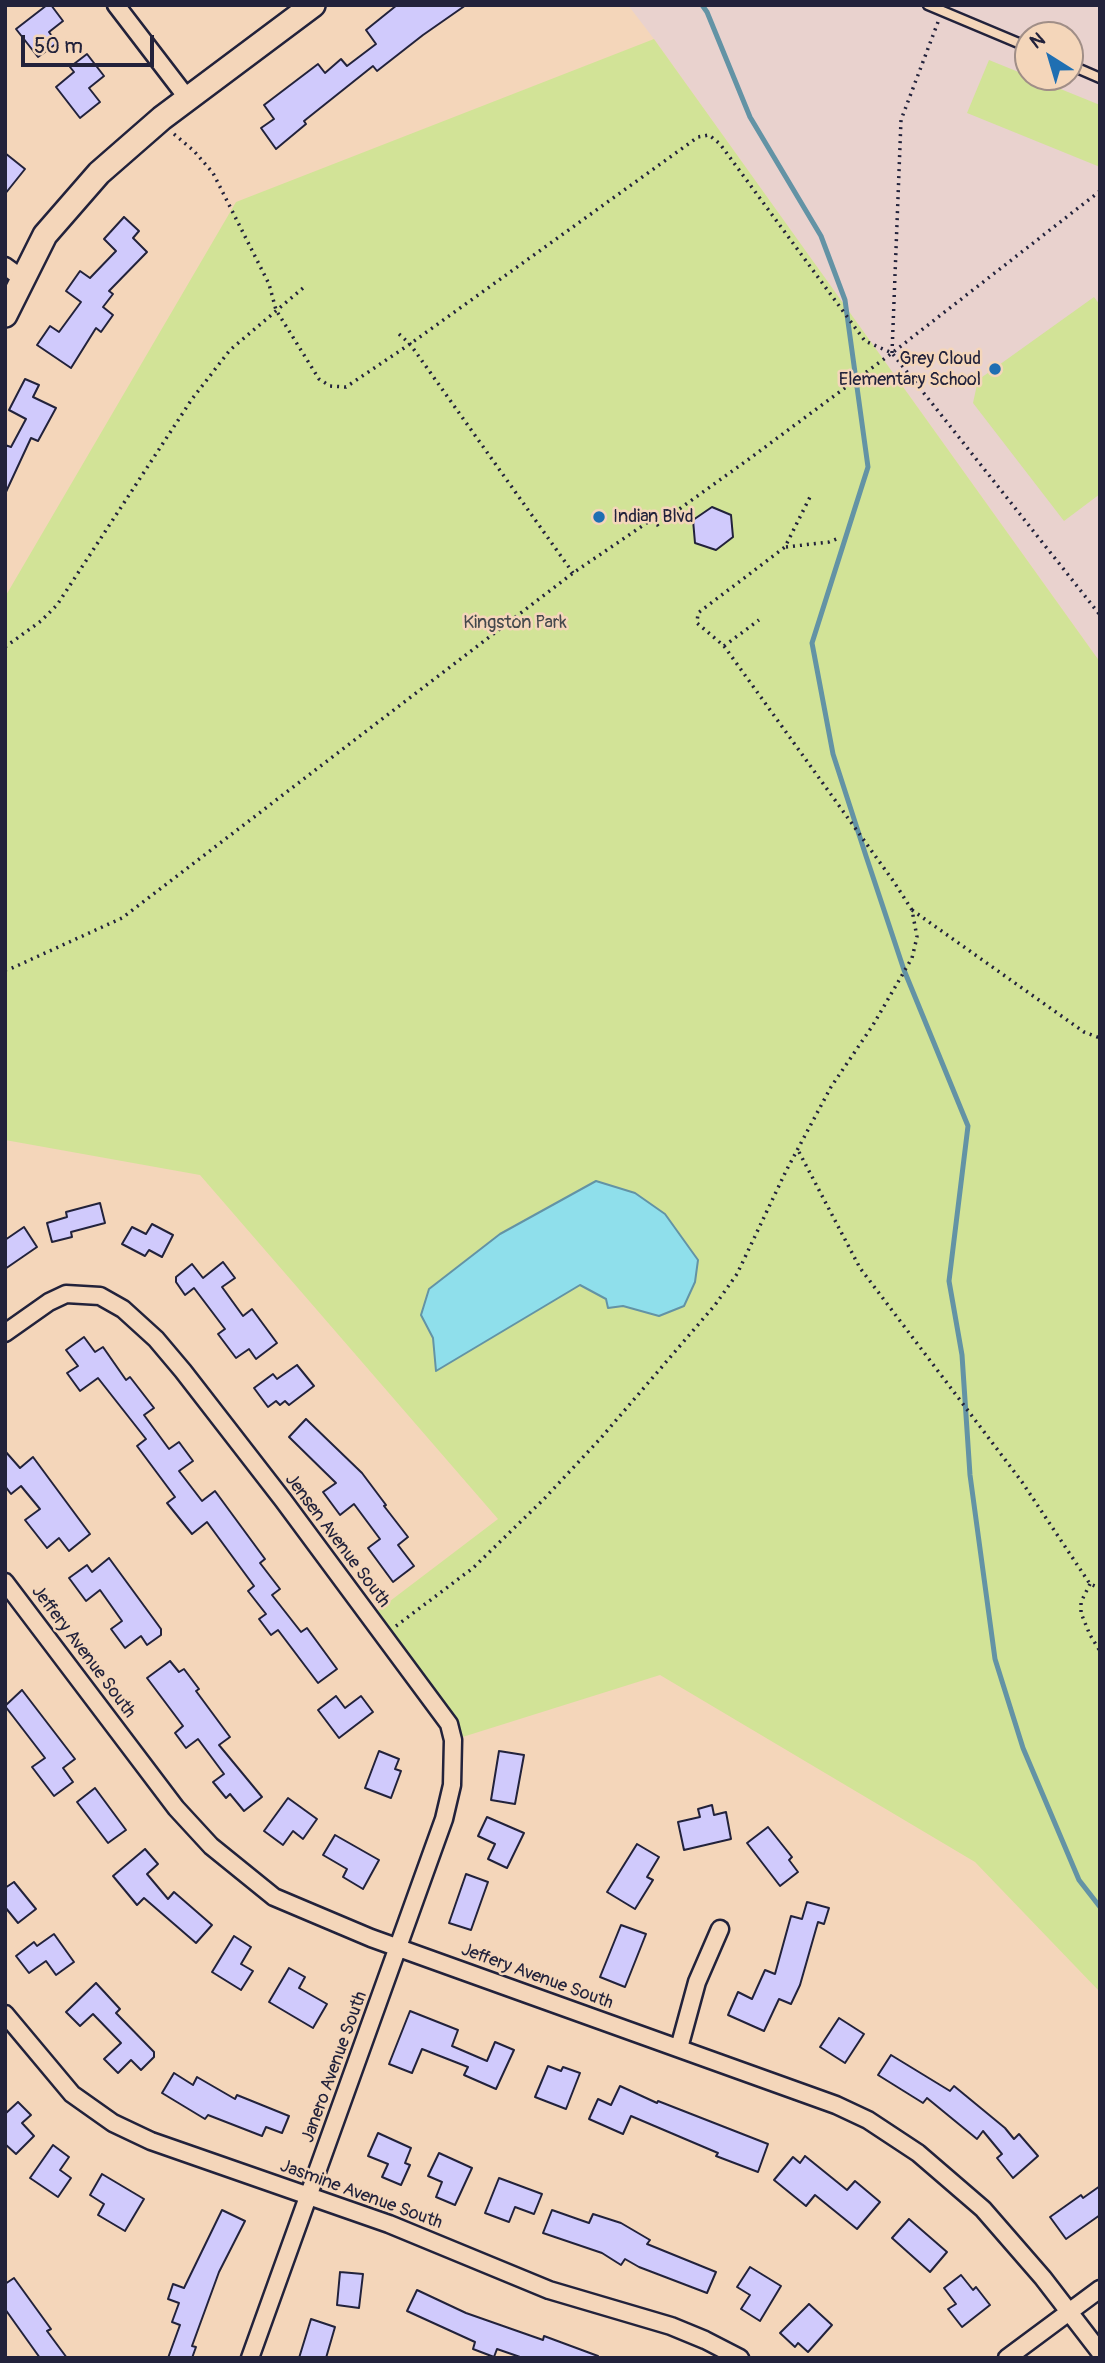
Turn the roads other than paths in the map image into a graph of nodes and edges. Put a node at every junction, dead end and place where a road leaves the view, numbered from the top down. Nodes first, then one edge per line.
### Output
1 (116, 5) edge
2 (313, 5) edge
3 (929, 5) edge
4 (1014, 41) edge
5 (188, 99) junction
6 (14, 273) edge
7 (5, 315) edge
8 (5, 1333) edge
9 (5, 1582) edge
10 (720, 1929) dead end
11 (398, 1948) junction
12 (5, 2014) edge
13 (679, 2048) junction
14 (310, 2196) junction
15 (1100, 2289) edge
16 (1069, 2312) junction
17 (1100, 2352) edge
18 (250, 2358) edge
19 (740, 2358) edge
20 (1007, 2358) edge

1 - 5 street
2 - 5 street
3 - 4 lane
5 - 6 street
6 - 7 street
8 - 11 street, Jensen Avenue South
9 - 11 street, Jeffery Avenue South
10 - 13 street
11 - 13 street, Jeffery Avenue South
11 - 14 street, Janero Avenue South
12 - 14 street, Jasmine Avenue South
13 - 16 street, Jeffery Avenue South
14 - 18 street, Janero Avenue South
14 - 19 street, Jasmine Avenue South
15 - 16 street
16 - 17 street, Jeffery Avenue South
16 - 20 street

